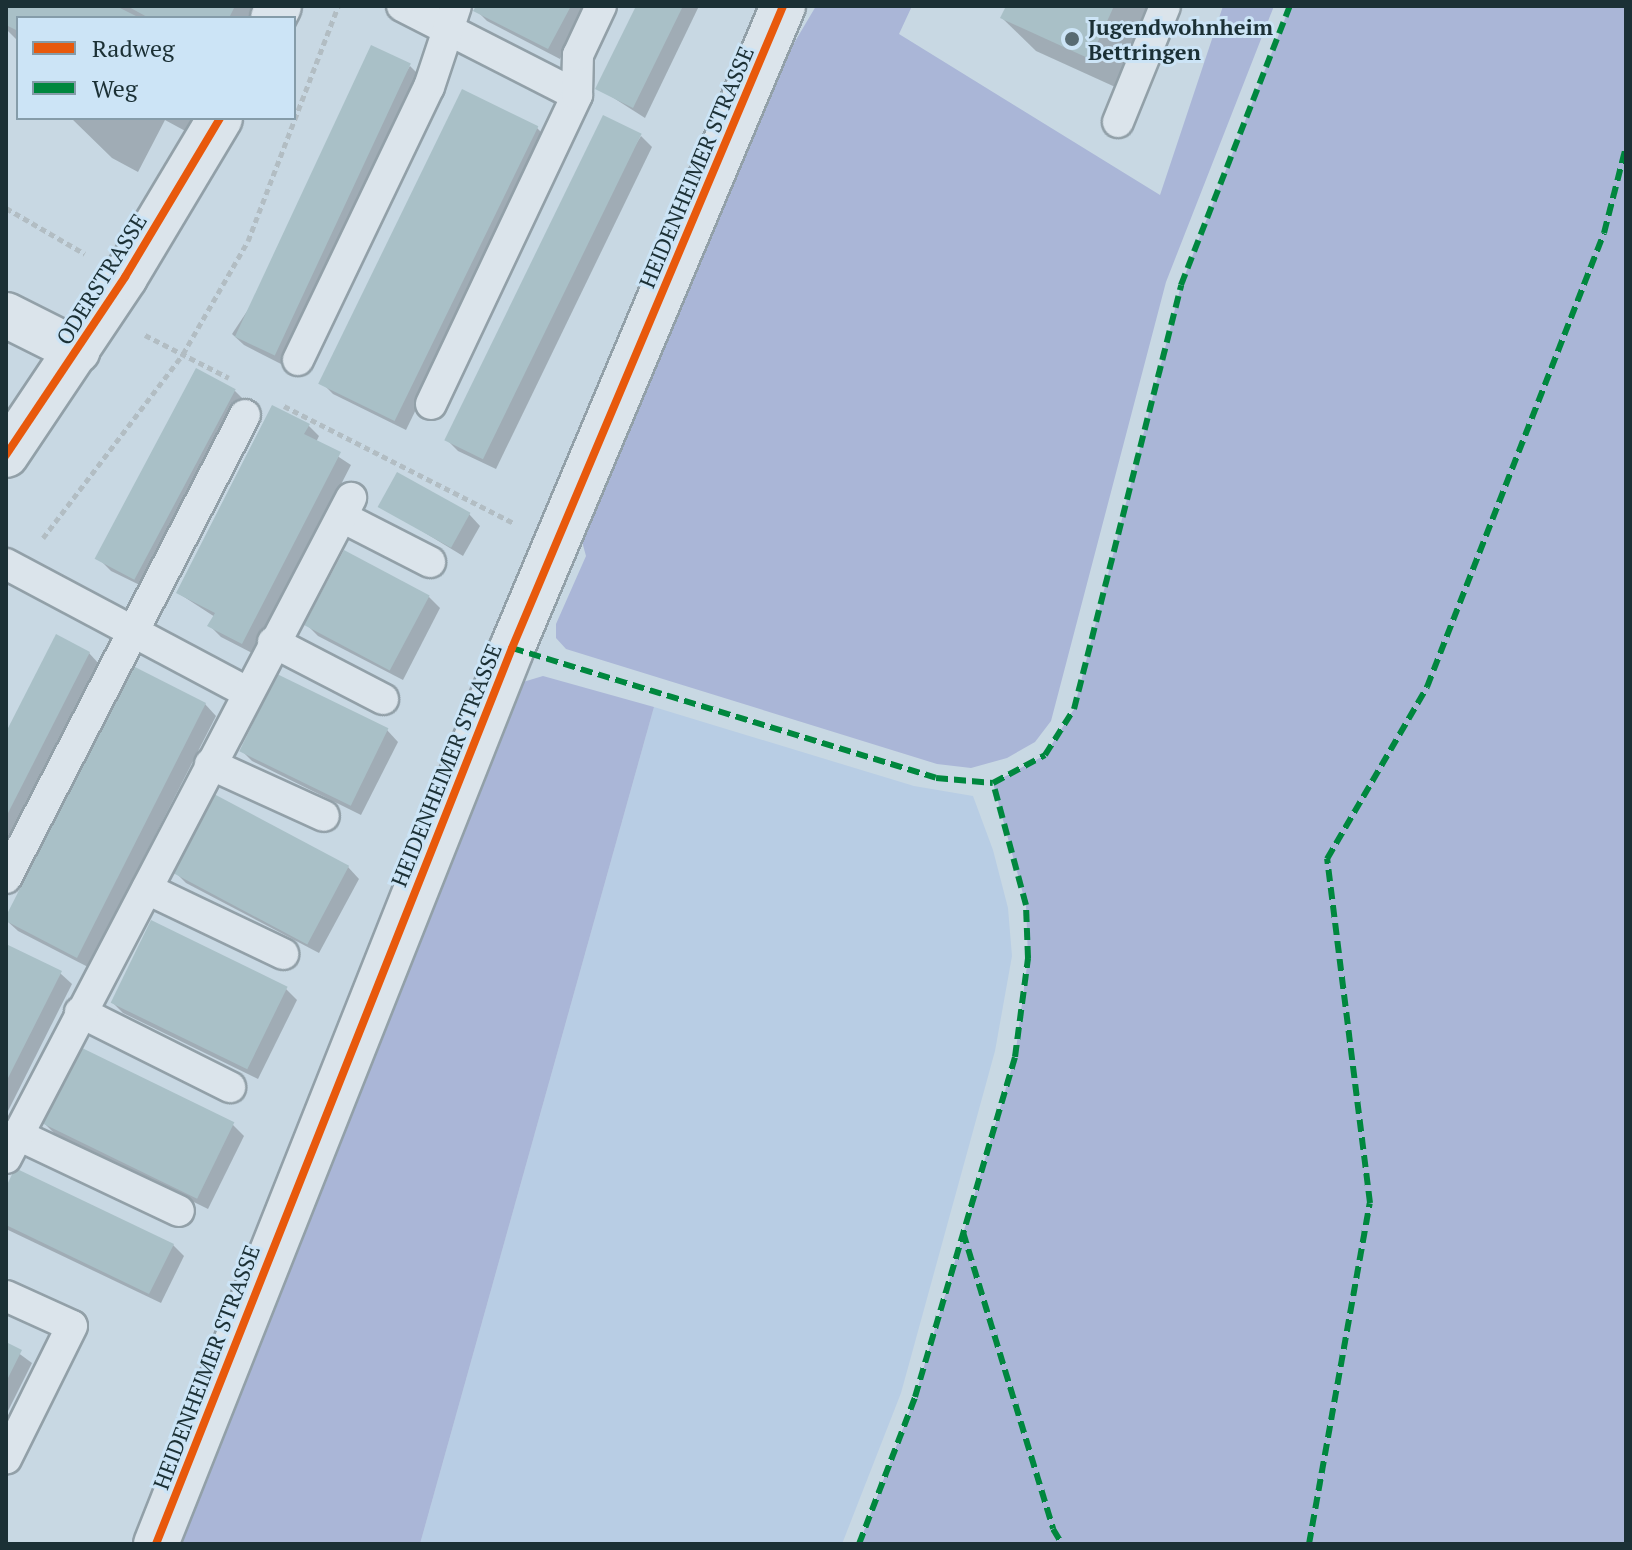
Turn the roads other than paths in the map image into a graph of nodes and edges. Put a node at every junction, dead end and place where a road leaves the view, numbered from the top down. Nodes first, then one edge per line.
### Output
1 (402, 6) edge
2 (601, 6) edge
3 (783, 6) edge
4 (1165, 6) edge
5 (452, 17) edge
6 (577, 95) junction
7 (219, 120) edge
8 (1118, 122) dead end
9 (6, 315) edge
10 (78, 351) junction
11 (298, 360) dead end
12 (431, 404) dead end
13 (245, 415) dead end
14 (6, 455) edge
15 (430, 562) dead end
16 (12, 567) edge
17 (134, 631) junction
18 (273, 642) junction
19 (247, 692) junction
20 (383, 699) dead end
21 (210, 764) junction
22 (324, 816) dead end
23 (6, 878) edge
24 (147, 889) junction
25 (283, 954) dead end
26 (80, 1012) junction
27 (230, 1087) dead end
28 (11, 1146) edge
29 (179, 1211) dead end
30 (6, 1296) edge
31 (6, 1459) edge
32 (156, 1544) edge

1 - 5 lane
2 - 6 lane
3 - 32 street, HEIDENHEIMER STRASSE
4 - 8 lane
5 - 6 lane
5 - 11 lane
6 - 12 lane
7 - 10 street, ODERSTRASSE
9 - 10 street, ODERSTRASSE
10 - 14 street, ODERSTRASSE
13 - 17 lane
15 - 18 lane
16 - 17 lane
17 - 19 lane
17 - 23 lane
18 - 19 lane
18 - 20 lane
19 - 21 lane
21 - 22 lane
21 - 24 lane
24 - 25 lane
24 - 26 lane
26 - 27 lane
26 - 28 lane
28 - 29 lane
30 - 31 lane

